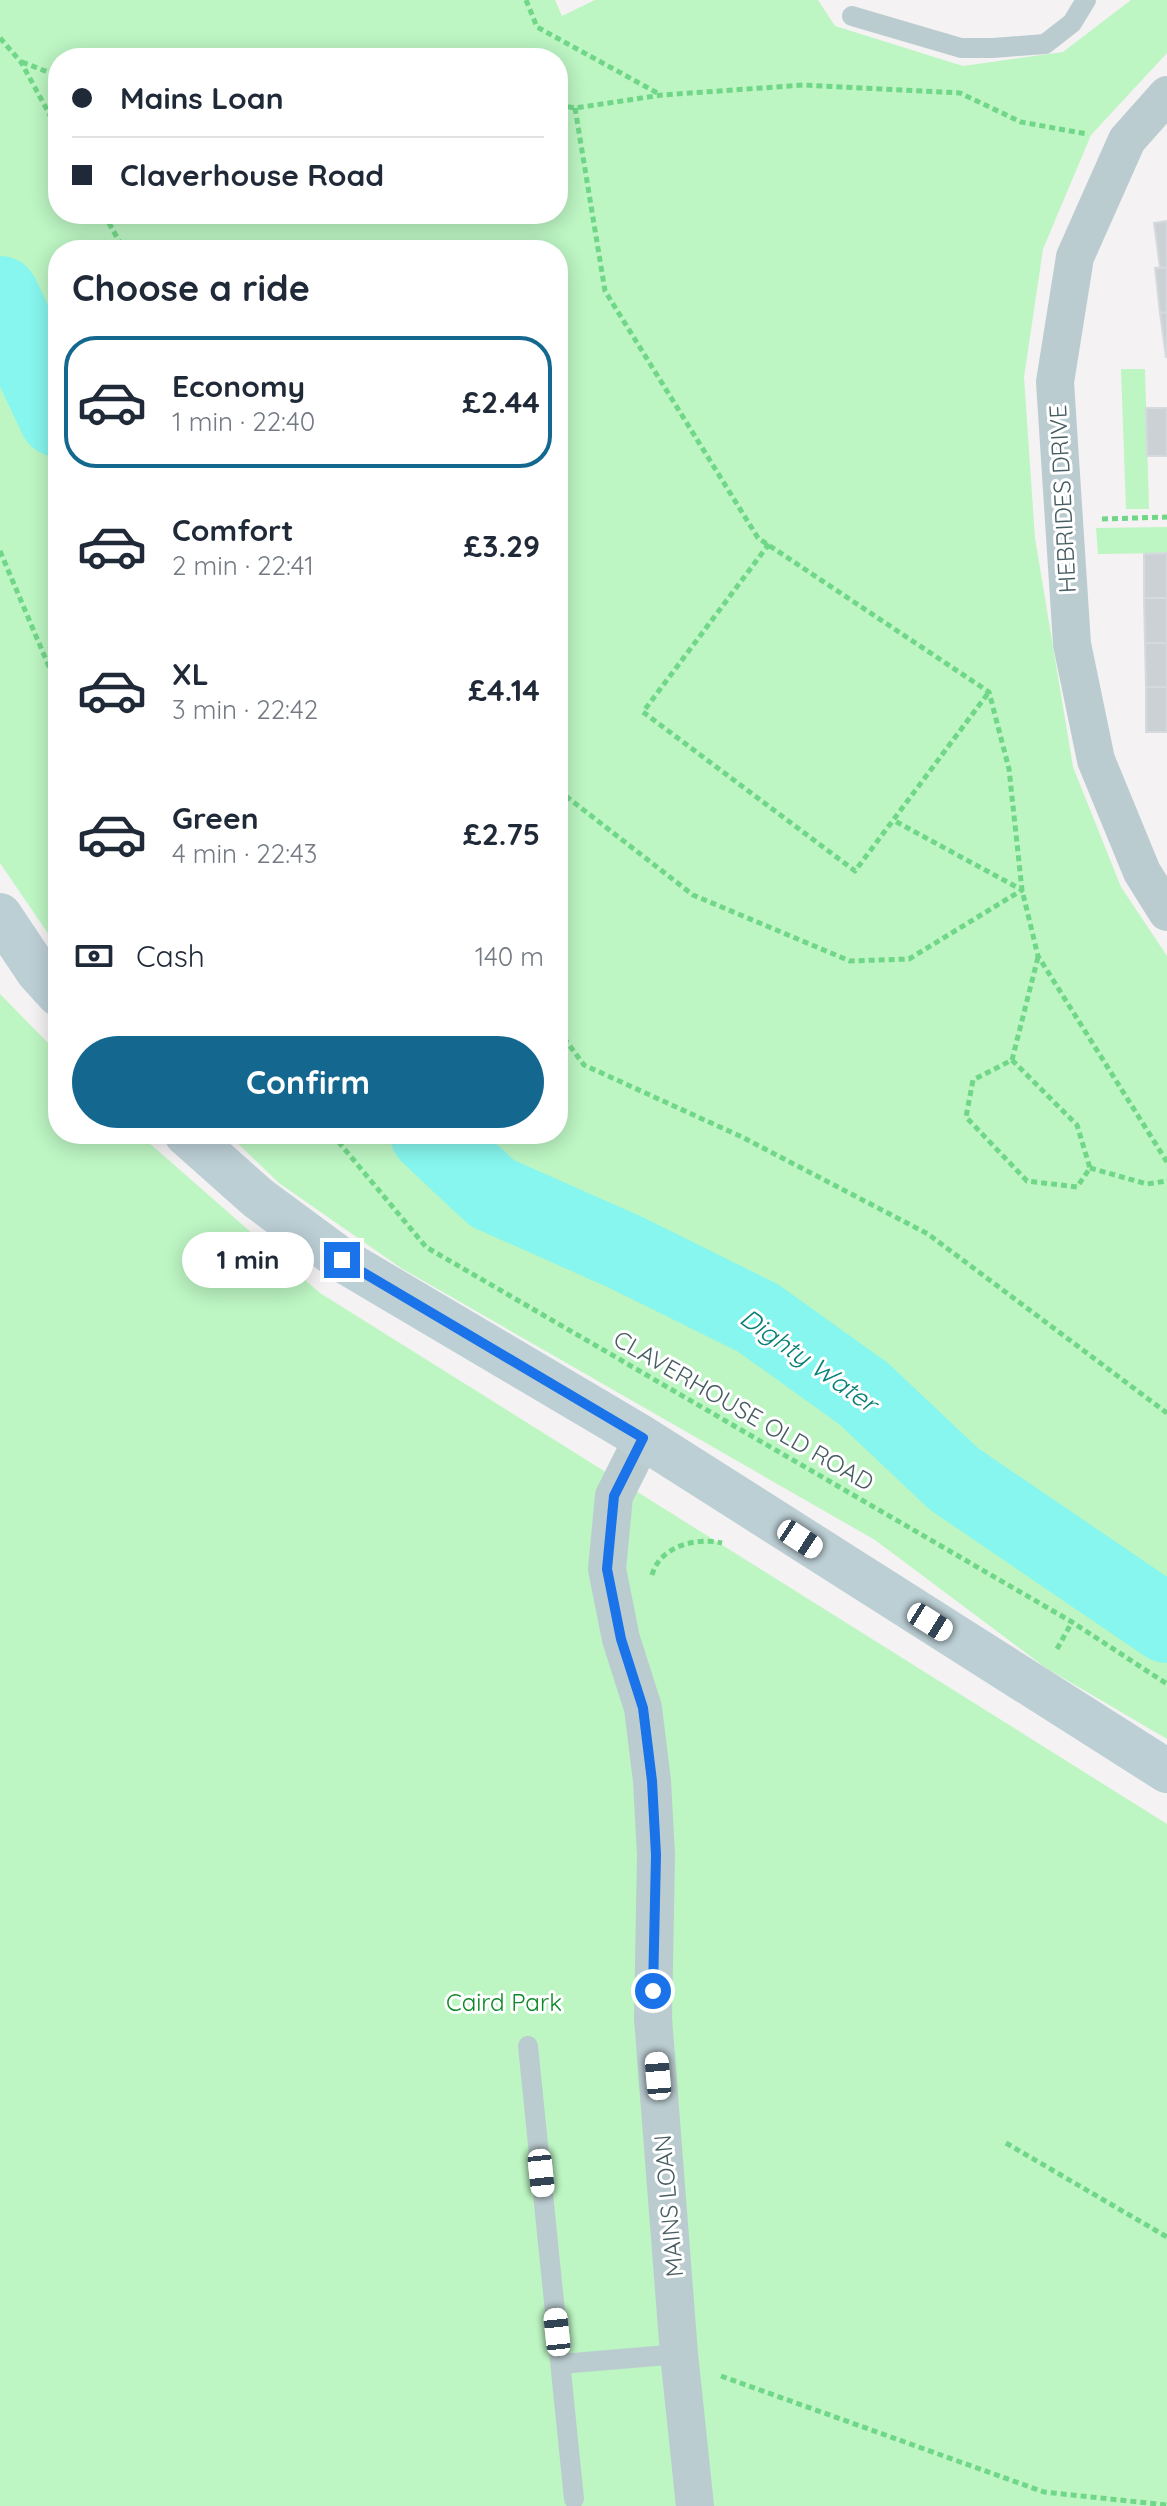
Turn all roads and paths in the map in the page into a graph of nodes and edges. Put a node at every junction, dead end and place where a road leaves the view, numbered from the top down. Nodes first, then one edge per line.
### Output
1 (526, 0) edge
2 (1086, 0) edge
3 (852, 16) dead end
4 (0, 38) edge
5 (21, 62) junction
6 (48, 72) edge
7 (662, 95) junction
8 (1167, 95) edge
9 (568, 107) edge
10 (575, 108) junction
11 (48, 112) edge
12 (1127, 140) junction
13 (1167, 517) edge
14 (1062, 520) junction
15 (769, 544) junction
16 (0, 551) edge
17 (48, 664) edge
18 (989, 692) junction
19 (568, 798) edge
20 (893, 820) junction
21 (1022, 890) junction
22 (1167, 912) edge
23 (0, 915) edge
24 (1038, 956) junction
25 (48, 983) edge
26 (568, 1043) edge
27 (1012, 1060) junction
28 (197, 1144) edge
29 (340, 1144) edge
30 (1167, 1162) edge
31 (1090, 1168) junction
32 (1167, 1181) edge
33 (1167, 1413) edge
34 (643, 1438) junction
35 (731, 1545) dead end
36 (650, 1582) dead end
37 (1072, 1622) junction
38 (1167, 1684) edge
39 (1034, 1689) junction
40 (1167, 1771) edge
41 (528, 2046) dead end
42 (1006, 2143) dead end
43 (1167, 2237) edge
44 (679, 2354) junction
45 (561, 2364) junction
46 (716, 2375) dead end
47 (574, 2499) dead end
48 (1167, 2505) edge
49 (695, 2506) edge

1 - 7 path
2 - 3 lane
4 - 5 path
5 - 6 path
5 - 11 path
7 - 10 path
7 - 12 path
8 - 12 street, HEBRIDES DRIVE
9 - 10 path
10 - 15 path
12 - 14 street, HEBRIDES DRIVE
13 - 14 path
14 - 22 street, HEBRIDES DRIVE
15 - 18 path
15 - 20 path
16 - 17 path
18 - 20 path
18 - 21 path
19 - 21 path
20 - 21 path
21 - 24 path
23 - 25 street
24 - 27 path
24 - 30 path
26 - 33 path
27 - 31 path
27 - 31 path
28 - 34 street
29 - 37 path, CLAVERHOUSE OLD ROAD
31 - 32 path
34 - 39 street
34 - 44 street, MAINS LOAN
35 - 36 path
37 - 38 path, CLAVERHOUSE OLD ROAD
37 - 39 path
39 - 40 street
41 - 45 lane
42 - 43 path
44 - 45 lane
44 - 49 street, MAINS LOAN
45 - 47 lane
46 - 48 path

